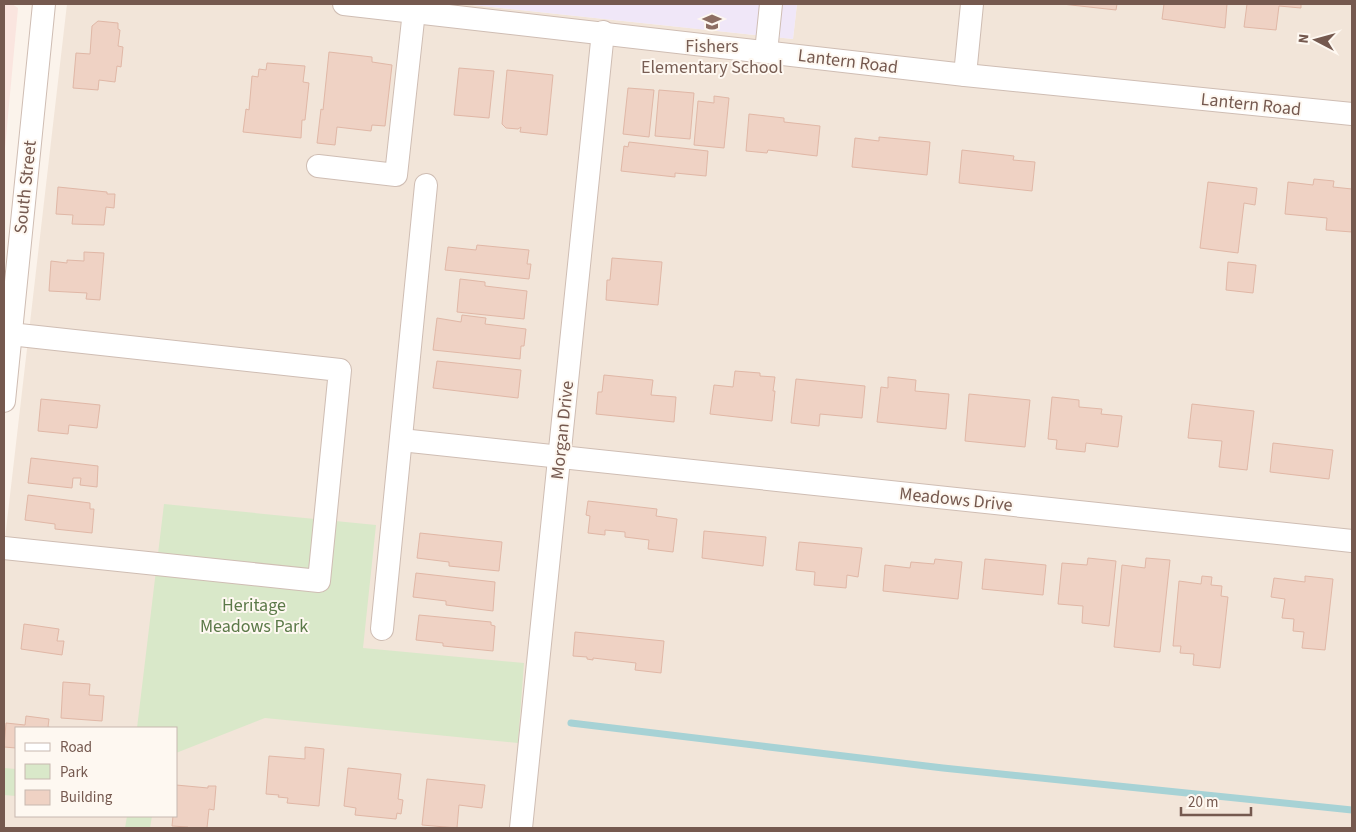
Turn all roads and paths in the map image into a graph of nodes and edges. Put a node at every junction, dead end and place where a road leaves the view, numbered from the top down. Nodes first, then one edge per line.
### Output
1 (44, 4) edge
2 (344, 4) edge
3 (771, 4) edge
4 (972, 4) edge
5 (414, 11) junction
6 (603, 32) junction
7 (766, 52) junction
8 (965, 75) junction
9 (1352, 109) edge
10 (318, 166) dead end
11 (426, 185) dead end
12 (7, 332) edge
13 (4, 401) edge
14 (402, 440) junction
15 (560, 457) junction
16 (1352, 541) edge
17 (4, 548) edge
18 (382, 629) dead end
19 (521, 828) edge

1 - 12 street, South Street
2 - 5 street, Lantern Road
3 - 7 street
4 - 8 street
5 - 6 street, Lantern Road
5 - 10 street
6 - 7 street, Lantern Road
6 - 15 street, Morgan Drive
7 - 8 street, Lantern Road
8 - 9 street, Lantern Road
11 - 14 street
12 - 13 street, South Street
12 - 17 street
14 - 15 street, Meadows Drive
14 - 18 street
15 - 16 street, Meadows Drive
15 - 19 street, Morgan Drive

